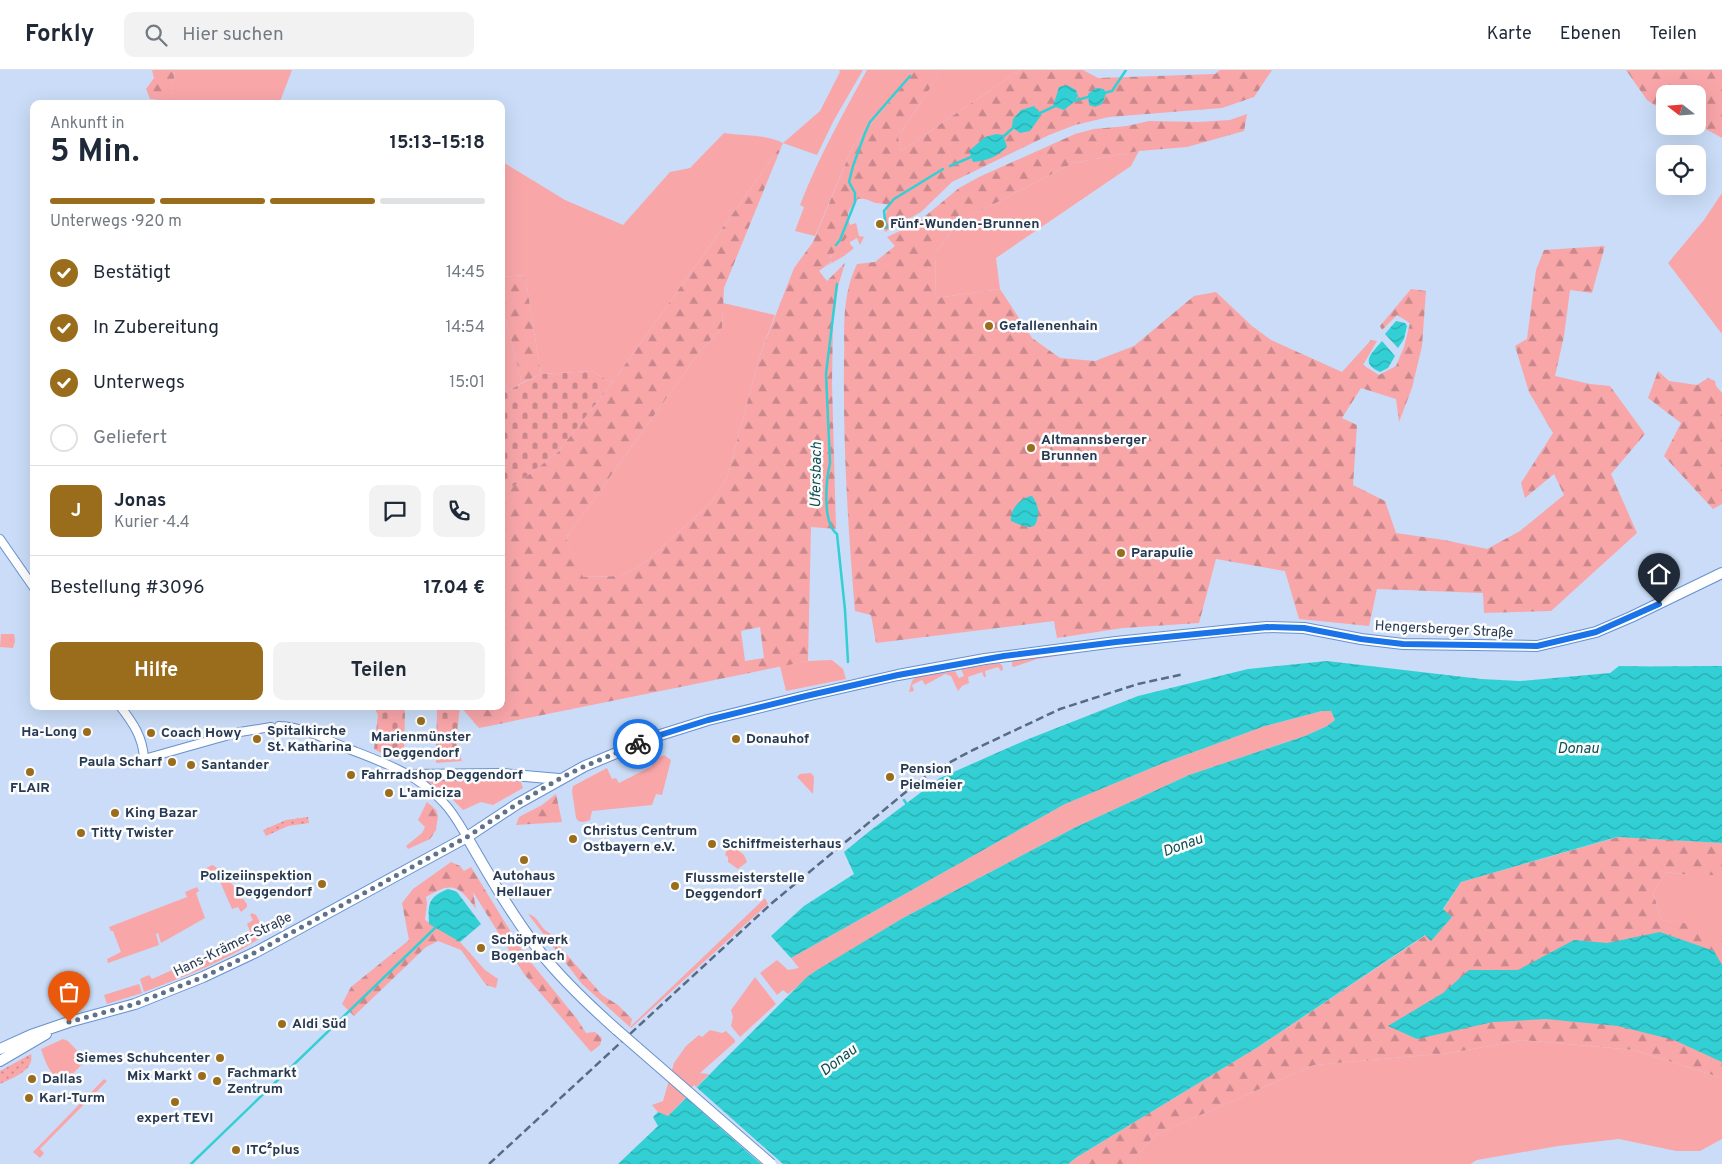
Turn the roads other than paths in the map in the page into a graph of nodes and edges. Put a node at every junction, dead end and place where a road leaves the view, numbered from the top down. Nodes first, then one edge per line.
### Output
1 (0, 539) edge
2 (1722, 573) edge
3 (30, 582) edge
4 (123, 710) edge
5 (279, 726) dead end
6 (270, 727) dead end
7 (409, 775) junction
8 (559, 779) junction
9 (467, 837) junction
10 (55, 1028) junction
11 (0, 1049) edge
12 (0, 1061) edge
13 (771, 1164) edge

1 - 3 street
2 - 8 main road, Hengersberger Straße
4 - 6 street
5 - 7 street
7 - 8 main road
7 - 9 street
8 - 9 main road, Hengersberger Straße
9 - 10 main road, Hans-Krämer-Straße
9 - 13 main road, bridge
10 - 11 main road, Hans-Krämer-Straße
10 - 12 main road, Hans-Krämer-Straße

